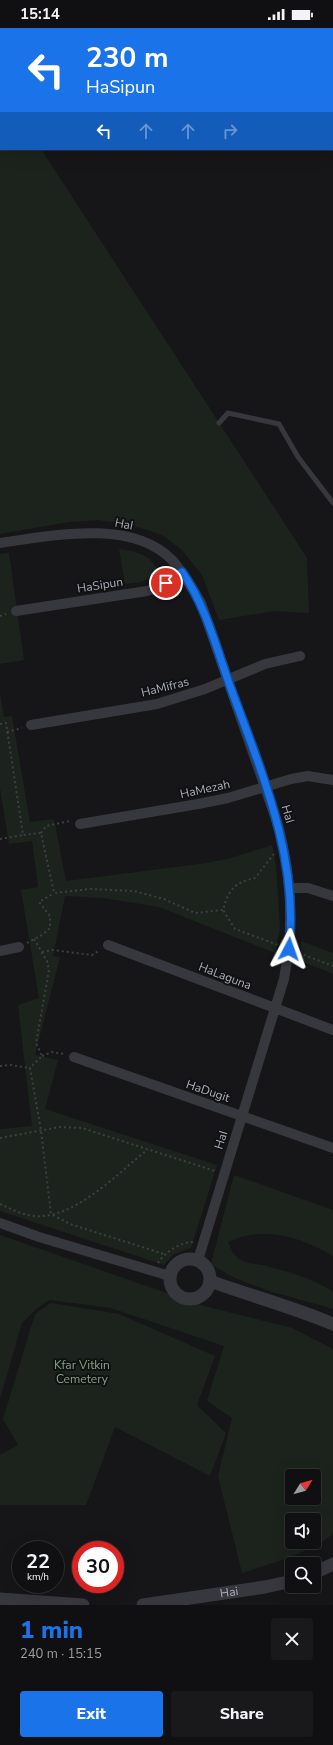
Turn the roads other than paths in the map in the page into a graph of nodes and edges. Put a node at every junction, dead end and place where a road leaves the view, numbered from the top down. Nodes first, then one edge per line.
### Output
1 (219, 423) dead end
2 (333, 503) edge
3 (0, 543) edge
4 (182, 572) junction
5 (16, 611) dead end
6 (300, 656) dead end
7 (228, 680) junction
8 (31, 726) road end
9 (333, 780) edge
10 (266, 786) junction
11 (80, 824) road end
12 (290, 888) junction
13 (333, 896) edge
14 (108, 945) road end
15 (20, 947) road end
16 (0, 951) edge
17 (275, 1008) junction
18 (333, 1030) edge
19 (74, 1058) road end
20 (242, 1116) junction
21 (333, 1148) edge
22 (0, 1223) edge
23 (198, 1260) junction
24 (170, 1276) junction
25 (210, 1281) junction
26 (333, 1324) edge
27 (333, 1564) edge
28 (321, 1570) edge
29 (285, 1583) edge
30 (0, 1599) edge
31 (83, 1605) edge
32 (143, 1605) edge

1 - 2 lane
3 - 4 street, HaI
4 - 5 street, HaSipun
4 - 7 street, HaI
6 - 7 street, HaMifras
7 - 8 street, HaMifras
7 - 10 street, HaI
9 - 10 street, HaMezah
10 - 11 street, HaMezah
10 - 12 street, HaI
12 - 13 street
12 - 17 street, HaI
14 - 17 street, HaLaguna
15 - 16 street
17 - 18 street, HaLaguna
17 - 20 street, HaI
19 - 20 street, HaDugit
20 - 21 street, HaDugit
20 - 23 street, HaI
22 - 24 street
23 - 24 street
23 - 25 street
24 - 25 street
25 - 26 street
27 - 28 street
29 - 32 street, Hai
30 - 31 street

